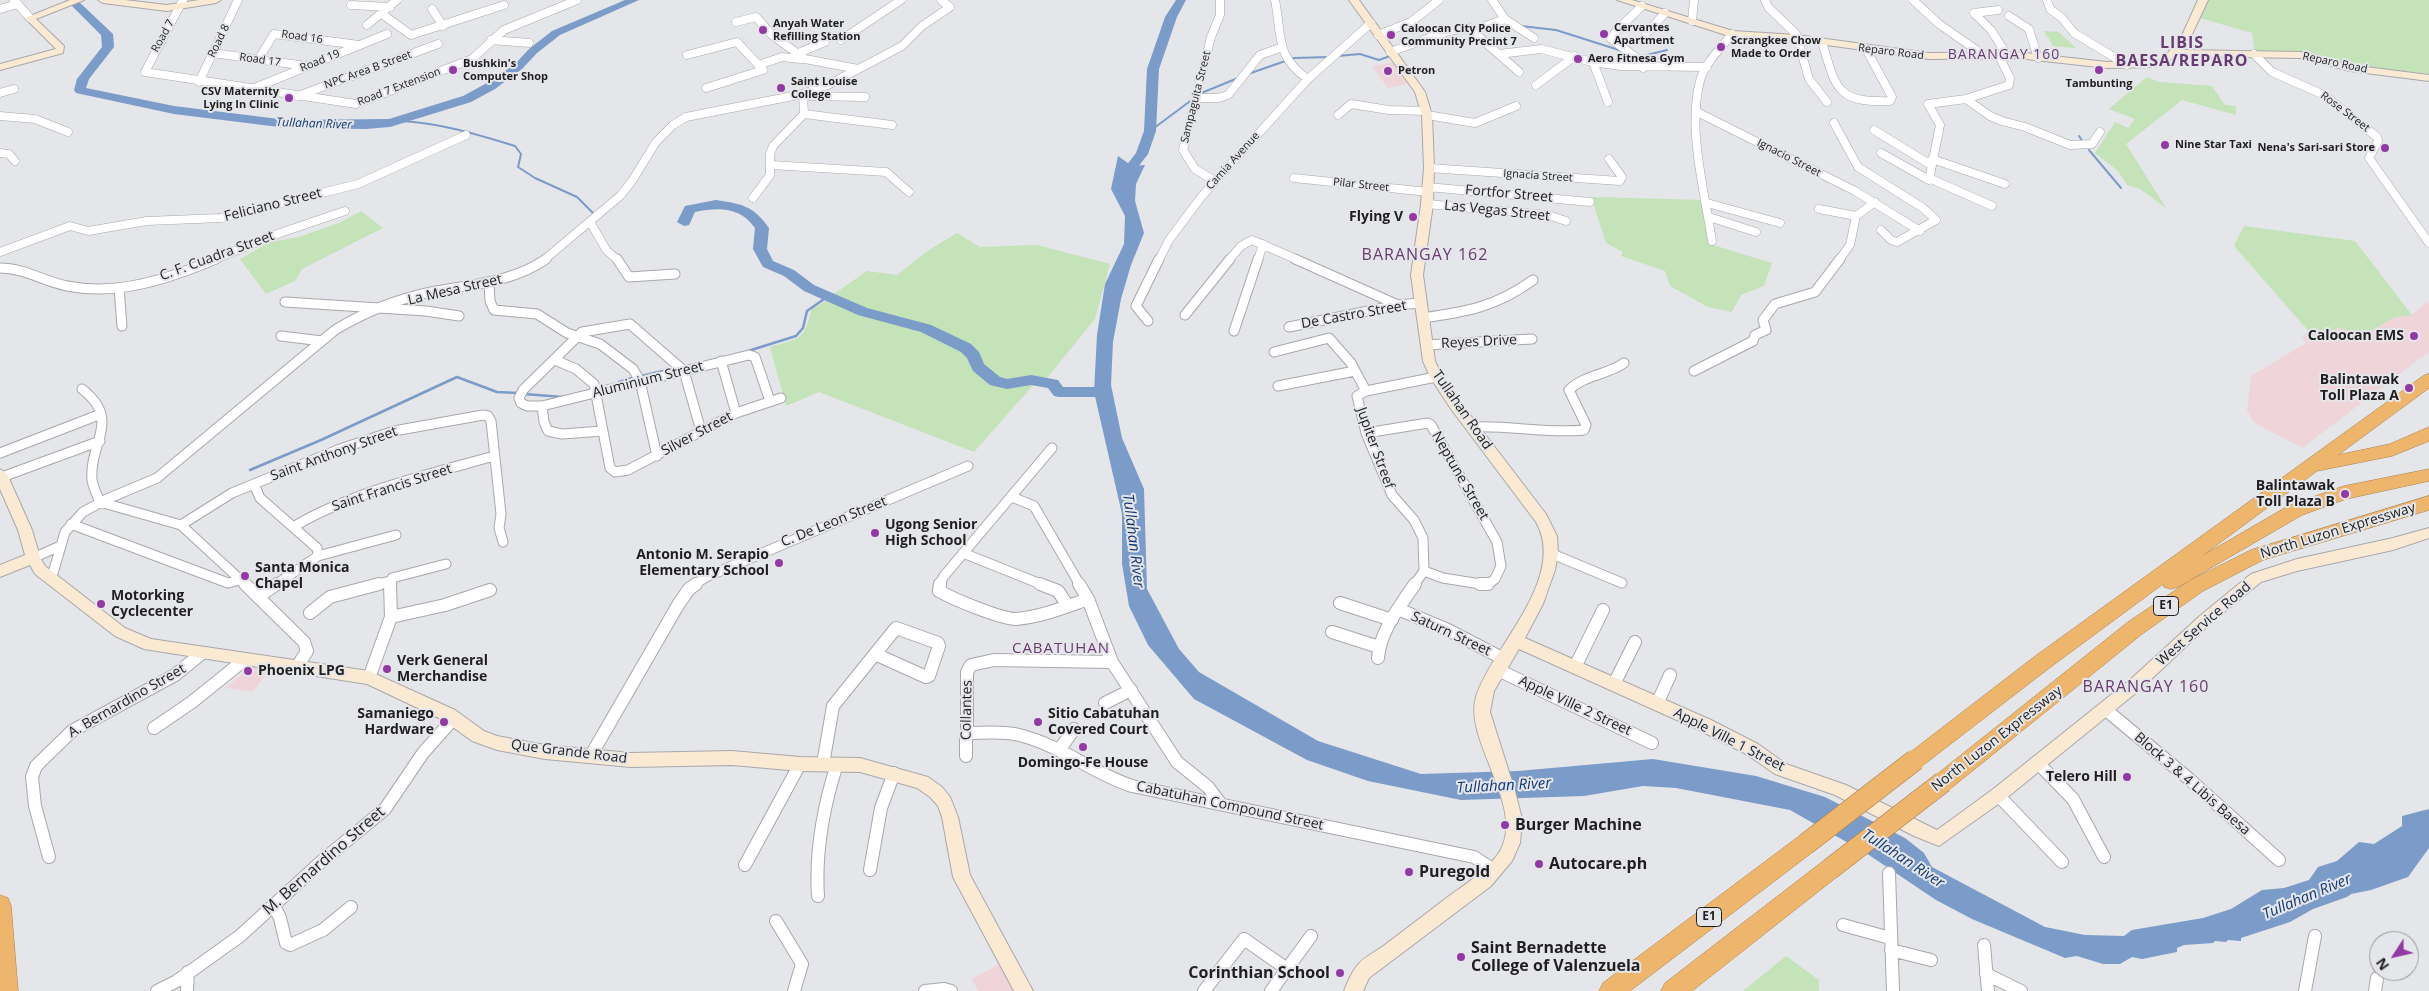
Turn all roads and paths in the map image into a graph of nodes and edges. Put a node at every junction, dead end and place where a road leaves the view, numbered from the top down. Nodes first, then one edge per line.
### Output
1 (79, 0) edge
2 (103, 0) edge
3 (216, 0) edge
4 (238, 0) edge
5 (397, 0) edge
6 (577, 0) edge
7 (901, 0) edge
8 (941, 0) edge
9 (1220, 0) edge
10 (1275, 0) edge
11 (1354, 0) edge
12 (1439, 0) edge
13 (1492, 0) edge
14 (1625, 0) edge
15 (1694, 0) edge
16 (1765, 0) edge
17 (1913, 0) edge
18 (2047, 0) edge
19 (2203, 0) edge
20 (16, 2) edge
21 (128, 2) edge
22 (181, 4) edge
23 (351, 5) dead end
24 (504, 5) dead end
25 (1642, 6) junction
26 (390, 7) junction
27 (0, 9) edge
28 (432, 9) dead end
29 (1998, 10) dead end
30 (1666, 13) junction
31 (382, 14) junction
32 (2009, 16) dead end
33 (30, 18) junction
34 (1505, 19) junction
35 (1692, 21) junction
36 (736, 22) dead end
37 (1371, 23) junction
38 (367, 25) dead end
39 (443, 26) junction
40 (1483, 27) dead end
41 (388, 34) dead end
42 (1646, 34) dead end
43 (1732, 34) junction
44 (1378, 35) junction
45 (1534, 38) dead end
46 (1797, 38) junction
47 (491, 40) junction
48 (841, 40) dead end
49 (824, 42) dead end
50 (1822, 42) junction
51 (529, 43) dead end
52 (438, 44) dead end
53 (359, 46) junction
54 (1280, 48) junction
55 (1866, 49) junction
56 (1390, 52) junction
57 (2173, 52) junction
58 (213, 53) junction
59 (796, 54) junction
60 (1499, 54) junction
61 (2254, 54) junction
62 (687, 55) dead end
63 (2003, 55) junction
64 (1575, 56) junction
65 (1985, 56) junction
66 (2038, 58) junction
67 (805, 59) junction
68 (258, 60) junction
69 (1593, 62) junction
70 (759, 65) junction
71 (2127, 65) junction
72 (0, 67) edge
73 (307, 67) junction
74 (1707, 67) junction
75 (1643, 68) junction
76 (858, 69) junction
77 (145, 72) joint
78 (1519, 72) dead end
79 (2429, 78) edge
80 (1308, 79) junction
81 (200, 82) junction
82 (1536, 85) dead end
83 (706, 88) dead end
84 (14, 89) dead end
85 (252, 89) junction
86 (0, 93) edge
87 (804, 95) junction
88 (297, 96) junction
89 (865, 97) dead end
90 (1196, 98) junction
91 (1966, 99) junction
92 (1608, 102) dead end
93 (1827, 102) dead end
94 (1516, 106) dead end
95 (1697, 112) junction
96 (1426, 113) junction
97 (804, 114) junction
98 (1338, 115) dead end
99 (0, 116) edge
100 (1834, 123) dead end
101 (892, 125) dead end
102 (1874, 130) dead end
103 (68, 132) dead end
104 (2100, 132) dead end
105 (466, 135) dead end
106 (0, 153) edge
107 (1881, 153) dead end
108 (1609, 159) dead end
109 (15, 162) dead end
110 (1932, 162) junction
111 (771, 165) junction
112 (1429, 168) junction
113 (1294, 178) dead end
114 (1929, 179) junction
115 (1215, 181) junction
116 (2005, 184) dead end
117 (910, 192) dead end
118 (1428, 194) junction
119 (753, 198) dead end
120 (1590, 202) dead end
121 (1707, 202) junction
122 (1875, 202) junction
123 (1992, 206) dead end
124 (1819, 208) dead end
125 (345, 211) dead end
126 (1856, 216) junction
127 (1709, 217) junction
128 (594, 218) junction
129 (1566, 221) dead end
130 (1780, 223) dead end
131 (1881, 230) dead end
132 (1920, 231) junction
133 (1756, 232) dead end
134 (1712, 241) dead end
135 (2429, 243) edge
136 (1263, 244) junction
137 (0, 252) edge
138 (0, 268) edge
139 (675, 274) dead end
140 (1533, 280) dead end
141 (489, 283) junction
142 (119, 288) junction
143 (285, 302) dead end
144 (1419, 303) junction
145 (1398, 305) junction
146 (383, 308) junction
147 (1185, 315) dead end
148 (459, 316) dead end
149 (1422, 318) junction
150 (1148, 321) dead end
151 (122, 326) dead end
152 (1289, 327) dead end
153 (1234, 331) dead end
154 (281, 336) dead end
155 (578, 337) junction
156 (1532, 339) dead end
157 (322, 341) junction
158 (1426, 345) junction
159 (1274, 352) dead end
160 (555, 360) junction
161 (722, 361) junction
162 (1624, 363) dead end
163 (684, 371) junction
164 (1355, 371) junction
165 (1694, 371) dead end
166 (1436, 377) junction
167 (2429, 380) edge
168 (640, 381) junction
169 (1278, 386) dead end
170 (82, 389) dead end
171 (597, 392) junction
172 (1361, 393) junction
173 (781, 398) dead end
174 (770, 401) junction
175 (542, 406) junction
176 (736, 413) junction
177 (101, 414) junction
178 (1473, 427) junction
179 (603, 431) junction
180 (701, 431) junction
181 (1366, 433) junction
182 (2429, 433) edge
183 (100, 441) junction
184 (1052, 448) dead end
185 (0, 453) edge
186 (494, 456) junction
187 (657, 456) junction
188 (968, 466) dead end
189 (2311, 467) junction
190 (2429, 475) edge
191 (1, 476) edge
192 (254, 484) junction
193 (1012, 497) junction
194 (100, 502) junction
195 (2429, 503) edge
196 (71, 524) junction
197 (181, 525) junction
198 (293, 526) junction
199 (2429, 533) edge
200 (396, 536) dead end
201 (502, 542) dead end
202 (60, 546) junction
203 (1550, 553) junction
204 (963, 554) junction
205 (318, 556) junction
206 (33, 558) junction
207 (446, 564) dead end
208 (4, 570) edge
209 (1424, 571) junction
210 (51, 580) junction
211 (240, 580) junction
212 (390, 581) junction
213 (1622, 583) dead end
214 (490, 590) dead end
215 (259, 596) junction
216 (1088, 599) junction
217 (1340, 603) dead end
218 (1068, 606) junction
219 (1398, 609) junction
220 (1603, 610) dead end
221 (2113, 612) junction
222 (310, 613) dead end
223 (390, 617) junction
224 (1392, 620) junction
225 (1332, 632) dead end
226 (1515, 640) junction
227 (1635, 642) dead end
228 (201, 654) junction
229 (874, 654) junction
230 (242, 661) junction
231 (1112, 662) junction
232 (1501, 665) junction
233 (1575, 667) junction
234 (297, 668) junction
235 (1670, 675) dead end
236 (369, 678) junction
237 (1614, 684) junction
238 (1131, 690) junction
239 (1106, 703) dead end
240 (1657, 704) junction
241 (2105, 709) junction
242 (454, 718) junction
243 (154, 728) dead end
244 (1074, 729) dead end
245 (969, 733) junction
246 (1652, 743) dead end
247 (1060, 749) junction
248 (966, 756) dead end
249 (590, 757) junction
250 (2037, 762) junction
251 (800, 764) junction
252 (830, 764) junction
253 (894, 773) junction
254 (1998, 795) junction
255 (1220, 803) junction
256 (1942, 838) joint
257 (49, 857) dead end
258 (2104, 858) dead end
259 (2279, 860) dead end
260 (2062, 862) dead end
261 (745, 865) dead end
262 (870, 870) dead end
263 (1495, 870) junction
264 (1889, 873) dead end
265 (818, 896) dead end
266 (0, 906) edge
267 (274, 906) junction
268 (351, 907) dead end
269 (776, 921) dead end
270 (1842, 925) dead end
271 (1312, 936) dead end
272 (2315, 936) dead end
273 (1891, 944) junction
274 (1984, 945) dead end
275 (1931, 960) dead end
276 (1287, 969) junction
277 (188, 972) junction
278 (1986, 974) junction
279 (6, 990) edge
280 (157, 991) edge
281 (186, 991) edge
282 (794, 991) edge
283 (925, 991) edge
284 (951, 991) edge
285 (1024, 991) edge
286 (1204, 991) edge
287 (1271, 991) edge
288 (1353, 991) edge
289 (1611, 991) edge
290 (1673, 991) edge
291 (1893, 991) edge
292 (1988, 991) edge
293 (2022, 991) edge
294 (2304, 991) edge

1 - 33 main road
2 - 21 main road
3 - 22 main road
4 - 58 street, Road 8
5 - 26 street
6 - 47 street, Road 7 Extension
7 - 48 street
8 - 76 street, La Mesa Street
9 - 90 street, Sampaguita Street
10 - 54 street
11 - 37 main road, Tullahan Road
12 - 44 street
13 - 34 street
14 - 25 main road, Reparo Road
15 - 35 street
16 - 46 street
17 - 65 street
18 - 71 street
19 - 57 main road
20 - 27 street
20 - 33 street
21 - 22 main road
22 - 77 street, Road 7
23 - 26 street
24 - 39 street
25 - 30 main road, Reparo Road
25 - 75 street
26 - 31 street
28 - 39 street
29 - 63 street
30 - 35 main road, Reparo Road
30 - 42 street
31 - 38 street
31 - 39 street
32 - 66 street
33 - 72 main road
34 - 40 street
34 - 45 street
35 - 43 main road, Reparo Road
36 - 59 street
37 - 44 main road, Tullahan Road
37 - 80 street, Camia Avenue
41 - 53 street, Road 19
43 - 46 main road, Reparo Road
43 - 74 street
44 - 56 main road, Tullahan Road
46 - 50 main road, Reparo Road
46 - 93 street
47 - 51 street
47 - 88 street, Road 7 Extension
49 - 59 street
50 - 55 main road, Reparo Road
50 - 55 street
52 - 88 street, NPC Area B Street
53 - 68 street, Road 16
53 - 73 street, Road 19
54 - 80 street
54 - 90 street
55 - 65 main road, Reparo Road
56 - 60 street
56 - 96 main road, Tullahan Road
57 - 61 main road, Reparo Road
57 - 71 main road, Reparo Road
58 - 68 street, Road 17
58 - 81 street, Road 8
59 - 67 street
60 - 64 street
60 - 78 street
61 - 79 main road, Reparo Road
61 - 135 street, Rose Street
62 - 70 street
63 - 65 main road, Reparo Road
63 - 66 main road, Reparo Road
63 - 91 street
64 - 69 street
64 - 82 street
66 - 71 main road, Reparo Road
67 - 70 street
67 - 76 street
68 - 73 street, Road 17
69 - 75 street
69 - 92 street
70 - 83 street
73 - 85 street, Road 19
74 - 75 street
74 - 95 street
76 - 87 street, La Mesa Street
77 - 81 street, Road 7 Extension
80 - 115 street, Camia Avenue
81 - 85 street, Road 7 Extension
84 - 86 street
85 - 88 street, Road 7 Extension
87 - 89 street
87 - 97 street
87 - 128 street, La Mesa Street
90 - 115 street, Sampaguita Street
91 - 104 street
91 - 110 street
94 - 96 street
95 - 121 street
95 - 122 street, Ignacio Street
96 - 98 street
96 - 112 main road, Tullahan Road
97 - 101 street
97 - 111 street
99 - 103 street
100 - 132 street
102 - 110 street
105 - 137 street, Feliciano Street
106 - 109 street
107 - 114 street
108 - 112 street, Ignacia Street
110 - 114 street
110 - 116 street
111 - 117 street
111 - 119 street
112 - 118 main road, Tullahan Road
113 - 118 street, Pilar Street
114 - 123 street
115 - 150 street, Camia Avenue
118 - 120 street, Fortfor Street
118 - 129 street, Las Vegas Street
118 - 144 main road, Tullahan Road
121 - 127 street
121 - 130 street
122 - 126 street
122 - 132 street, Ignacio Street
124 - 126 street
125 - 142 street, C. F. Cuadra Street
126 - 165 street
127 - 133 street
127 - 134 street
128 - 139 street
128 - 141 street, La Mesa Street
131 - 132 street
136 - 145 street
136 - 147 street
136 - 153 street
138 - 142 street, C. F. Cuadra Street
140 - 149 street
141 - 146 street, La Mesa Street
141 - 155 street
142 - 151 street
143 - 146 street
144 - 145 street, De Castro Street
144 - 149 main road, Tullahan Road
145 - 152 street, De Castro Street
146 - 148 street
146 - 157 street, La Mesa Street
149 - 158 main road, Tullahan Road
154 - 157 street
155 - 160 street
155 - 163 street
155 - 168 street
156 - 158 street, Reyes Drive
157 - 194 street, La Mesa Street
158 - 166 main road, Tullahan Road
159 - 164 street, Jupiter Streef
160 - 171 street
160 - 175 street
161 - 163 street, Aluminium Street
161 - 174 street, Aluminium Street
161 - 176 street
162 - 178 street
163 - 168 street, Aluminium Street
163 - 180 street
164 - 169 street
164 - 172 street, Jupiter Streef
166 - 172 street
166 - 178 main road, Tullahan Road
167 - 189 highway, North Luzon Expressway / E1
168 - 171 street, Aluminium Street
168 - 187 street
170 - 177 street
171 - 175 street, Aluminium Street
171 - 179 street
172 - 181 street, Jupiter Streef
173 - 174 street, Silver Street
174 - 176 street, Silver Street
175 - 179 street
176 - 180 street, Silver Street
177 - 183 street
177 - 185 street
178 - 203 main road, Tullahan Road
179 - 187 street, Silver Street
180 - 187 street, Silver Street
181 - 209 street, Jupiter Streef
181 - 209 street, Neptune Street
182 - 189 highway, North Luzon Expressway / E1
183 - 191 street
183 - 194 street
184 - 193 street
186 - 192 street, Saint Anthony Street
186 - 198 street, Saint Francis Street
186 - 201 street, Saint Anthony Street
188 - 249 street, C. De Leon Street
189 - 221 highway, North Luzon Expressway / E1
190 - 221 highway, North Luzon Expressway / E1
191 - 206 main road
192 - 197 street, Saint Anthony Street
192 - 198 street
193 - 204 street
193 - 216 street
194 - 196 street, La Mesa Street
194 - 197 street
195 - 290 highway, North Luzon Expressway / E1, bridge
196 - 202 street, La Mesa Street
196 - 211 street
197 - 211 street
198 - 205 street
199 - 241 main road, West Service Road
200 - 205 street
202 - 206 street
202 - 210 street, La Mesa Street
203 - 213 street
203 - 226 main road, Tullahan Road
204 - 218 street
204 - 218 street
205 - 215 street
206 - 208 main road
206 - 210 main road, Que Grande Road
207 - 212 street
209 - 219 street
210 - 228 main road, Que Grande Road
211 - 215 street
212 - 222 street
212 - 223 street
214 - 223 street
215 - 234 street
216 - 218 street
216 - 231 street
217 - 224 street
219 - 224 street
219 - 232 street, Saturn Street
220 - 233 street
221 - 289 highway, North Luzon Expressway / E1, bridge
223 - 236 street
224 - 225 street
226 - 232 main road, Tullahan Road
226 - 233 main road, Apple Ville 1 Street
227 - 237 street
228 - 230 main road, Que Grande Road
228 - 257 street, A. Bernardino Street
229 - 229 street
229 - 252 street
230 - 234 main road, Que Grande Road
230 - 243 street
231 - 238 street
231 - 245 street, Collantes
232 - 246 street, Apple Ville 2 Street
232 - 263 main road, Tullahan Road
233 - 237 main road, Apple Ville 1 Street
234 - 236 main road, Que Grande Road
235 - 240 street
236 - 242 main road, Que Grande Road
237 - 240 main road, Apple Ville 1 Street
238 - 239 street
238 - 255 street
240 - 256 main road, Apple Ville 1 Street
241 - 250 main road, West Service Road
241 - 259 street, Block 3 & 4 Libis Baesa
242 - 249 main road, Que Grande Road
242 - 267 street, M. Bernardino Street
244 - 247 street
245 - 247 street, Cabatuhan Compound Street
245 - 248 street, Collantes
247 - 255 street, Cabatuhan Compound Street
249 - 251 main road, Que Grande Road
250 - 254 main road, West Service Road
250 - 258 street
251 - 252 main road, Que Grande Road
251 - 261 street
252 - 253 main road, Que Grande Road
252 - 265 street
253 - 262 street
253 - 285 main road, Que Grande Road
254 - 256 main road, West Service Road
254 - 260 street
255 - 263 street, Cabatuhan Compound Street
263 - 288 main road, Tullahan Road
264 - 273 street
266 - 279 highway
267 - 268 street
267 - 277 street, M. Bernardino Street
269 - 282 street
270 - 273 street
271 - 276 street
272 - 294 street
273 - 275 street
273 - 291 street
274 - 278 street
276 - 286 street
276 - 287 street
277 - 280 street, M. Bernardino Street
277 - 281 street
278 - 292 street
278 - 293 street
283 - 284 street

